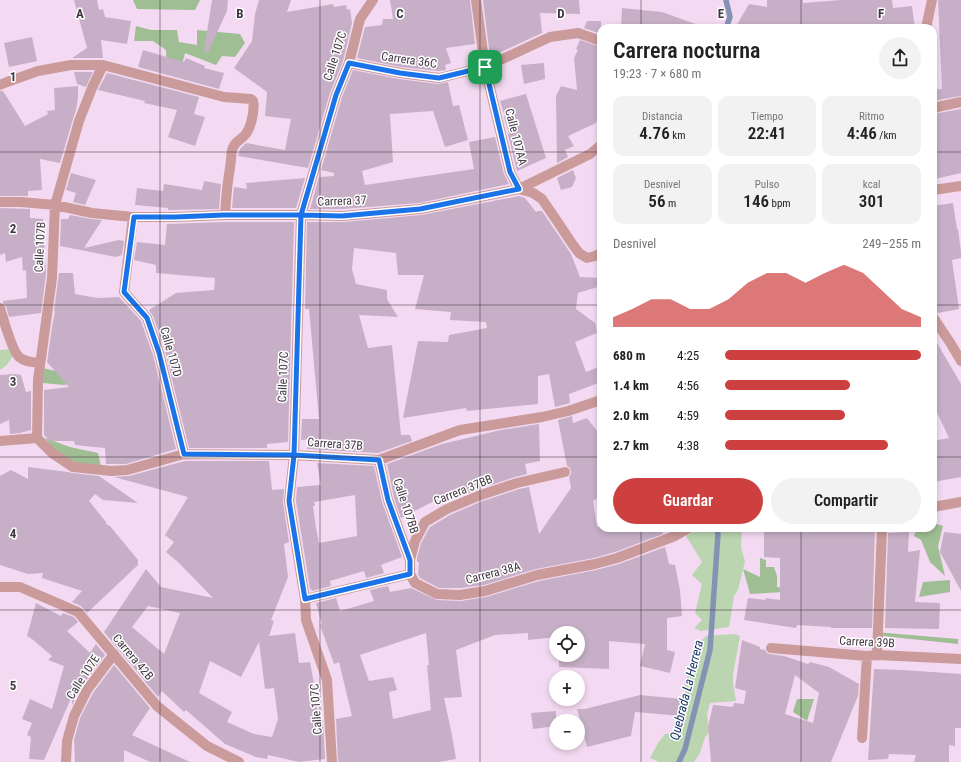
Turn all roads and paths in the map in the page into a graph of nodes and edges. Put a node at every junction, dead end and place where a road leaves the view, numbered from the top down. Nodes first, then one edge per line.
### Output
1 (373, 0) edge
2 (476, 0) edge
3 (932, 0) edge
4 (927, 24) edge
5 (597, 40) edge
6 (349, 63) junction
7 (103, 65) junction
8 (485, 67) junction
9 (0, 85) edge
10 (961, 102) edge
11 (937, 107) edge
12 (597, 148) edge
13 (961, 186) edge
14 (519, 189) junction
15 (937, 189) edge
16 (0, 202) edge
17 (56, 205) junction
18 (224, 215) junction
19 (301, 215) junction
20 (134, 217) junction
21 (597, 255) edge
22 (0, 308) edge
23 (937, 321) edge
24 (956, 342) edge
25 (961, 362) edge
26 (40, 363) junction
27 (597, 401) edge
28 (37, 438) junction
29 (0, 441) edge
30 (184, 454) junction
31 (294, 455) junction
32 (379, 460) junction
33 (565, 472) dead end
34 (961, 502) edge
35 (937, 505) edge
36 (682, 532) edge
37 (882, 532) edge
38 (410, 560) junction
39 (410, 574) junction
40 (0, 588) edge
41 (305, 599) junction
42 (771, 648) dead end
43 (114, 654) junction
44 (872, 655) junction
45 (961, 659) edge
46 (862, 738) dead end
47 (66, 762) edge
48 (239, 762) edge
49 (332, 762) edge

1 - 6 street, Calle 107C
2 - 8 street, Calle 107AA
3 - 4 street
5 - 8 street, Carrera 36C
6 - 8 street, Carrera 36C
6 - 19 street, Calle 107C
7 - 9 street
7 - 17 street, Calle 107B
7 - 18 street
8 - 14 street, Calle 107AA
10 - 11 street
12 - 14 street, Carrera 37
13 - 15 street
14 - 19 street, Carrera 37
14 - 21 street
16 - 17 street, Carrera 37
17 - 20 street, Carrera 37
17 - 26 street, Calle 107B
18 - 19 street, Carrera 37
18 - 20 street, Carrera 37
19 - 31 street, Calle 107C
20 - 30 street, Calle 107D
22 - 26 street
23 - 24 street
24 - 25 street
26 - 28 street, Calle 107B
27 - 32 street, Carrera 37B
28 - 29 street
28 - 30 street, Carrera 37B
30 - 31 street, Carrera 37B
31 - 32 street, Carrera 37B
31 - 41 street, Calle 107C
32 - 38 street, Calle 107BB
33 - 38 street, Carrera 37BB
34 - 35 street
36 - 39 street, Carrera 38A
37 - 44 street
38 - 39 street, Carrera 37BB
39 - 41 street
40 - 43 street, Carrera 42B
41 - 49 street, Calle 107C
42 - 44 street, Carrera 39B
43 - 47 street, Calle 107E
43 - 48 street, Carrera 42B
44 - 45 street, Carrera 39B
44 - 46 street

